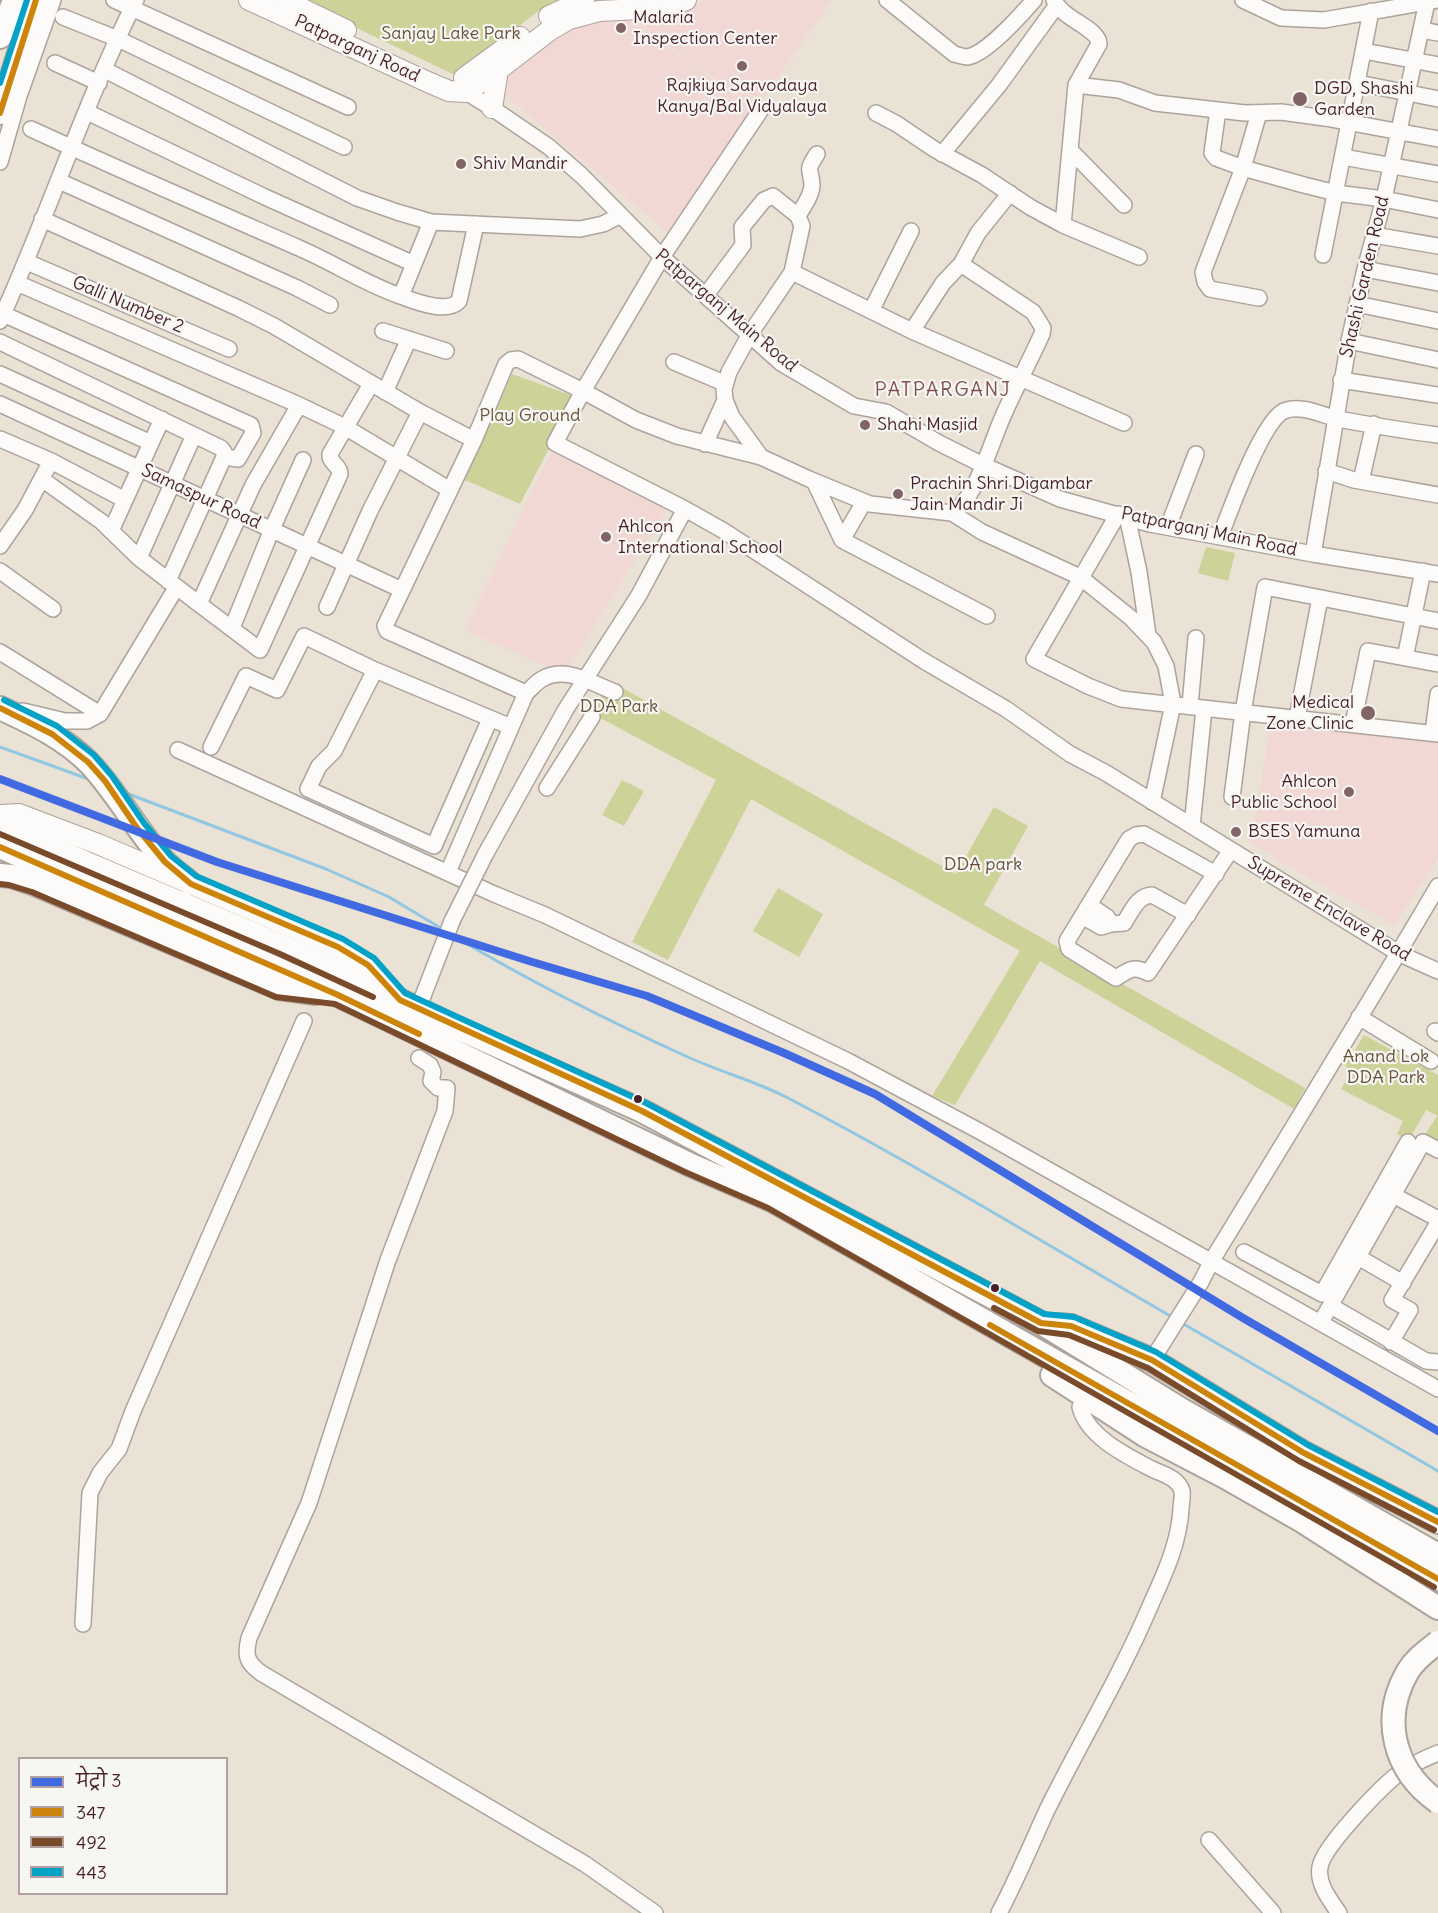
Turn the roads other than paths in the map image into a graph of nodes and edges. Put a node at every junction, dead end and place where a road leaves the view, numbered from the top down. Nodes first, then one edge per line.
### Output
1 (14, 0) edge
2 (36, 0) edge
3 (53, 0) edge
4 (114, 0) edge
5 (249, 0) edge
6 (284, 0) edge
7 (584, 0) edge
8 (686, 0) edge
9 (886, 0) edge
10 (1034, 0) edge
11 (1243, 0) edge
12 (1432, 1) edge
13 (1056, 3) edge
14 (134, 4) edge
15 (1377, 4) edge
16 (63, 17) dead end
17 (1421, 30) junction
18 (1438, 33) edge
19 (0, 37) edge
20 (118, 39) junction
21 (1365, 51) junction
22 (1414, 60) junction
23 (54, 63) dead end
24 (1438, 65) edge
25 (498, 70) junction
26 (102, 76) junction
27 (1358, 83) junction
28 (1076, 85) junction
29 (462, 88) junction
30 (1407, 93) junction
31 (1438, 99) edge
32 (348, 107) dead end
33 (492, 108) junction
34 (1218, 110) junction
35 (760, 111) dead end
36 (87, 112) junction
37 (1259, 112) junction
38 (0, 113) edge
39 (876, 113) dead end
40 (1350, 123) junction
41 (31, 129) dead end
42 (1398, 133) junction
43 (1438, 139) edge
44 (344, 147) dead end
45 (72, 148) junction
46 (1070, 150) junction
47 (817, 154) dead end
48 (942, 154) junction
49 (1343, 157) junction
50 (0, 162) edge
51 (1391, 165) junction
52 (1243, 168) junction
53 (1438, 174) edge
54 (58, 181) junction
55 (1010, 193) junction
56 (1336, 193) junction
57 (1384, 200) junction
58 (1124, 205) dead end
59 (1438, 210) edge
60 (619, 216) junction
61 (798, 216) junction
62 (42, 219) junction
63 (431, 222) junction
64 (476, 224) junction
65 (1062, 225) junction
66 (911, 231) dead end
67 (1374, 234) junction
68 (1438, 246) edge
69 (1323, 255) dead end
70 (662, 257) junction
71 (1139, 257) dead end
72 (27, 262) junction
73 (414, 264) junction
74 (961, 264) junction
75 (1365, 269) junction
76 (792, 272) junction
77 (17, 283) junction
78 (1438, 283) edge
79 (706, 295) junction
80 (401, 296) junction
81 (1259, 298) dead end
82 (330, 304) dead end
83 (1357, 304) junction
84 (871, 311) junction
85 (2, 317) edge
86 (1438, 321) edge
87 (383, 331) dead end
88 (912, 331) junction
89 (750, 334) junction
90 (409, 339) junction
91 (1349, 341) junction
92 (0, 342) edge
93 (229, 348) dead end
94 (446, 351) dead end
95 (1438, 360) edge
96 (674, 362) dead end
97 (0, 374) edge
98 (1021, 379) junction
99 (1341, 380) junction
100 (724, 383) junction
101 (371, 384) junction
102 (583, 391) junction
103 (385, 392) junction
104 (1438, 394) edge
105 (725, 400) junction
106 (0, 404) edge
107 (299, 405) junction
108 (420, 412) junction
109 (1337, 418) junction
110 (162, 419) junction
111 (1124, 423) dead end
112 (1374, 424) junction
113 (345, 427) junction
114 (194, 435) junction
115 (1438, 435) edge
116 (0, 439) edge
117 (474, 440) junction
118 (151, 442) junction
119 (705, 444) junction
120 (1196, 454) dead end
121 (224, 457) junction
122 (761, 457) junction
123 (396, 458) junction
124 (303, 460) dead end
125 (51, 461) junction
126 (983, 465) junction
127 (139, 469) junction
128 (1326, 471) junction
129 (43, 480) junction
130 (814, 481) junction
131 (1362, 482) junction
132 (172, 484) junction
133 (450, 490) junction
134 (1438, 495) edge
135 (125, 500) junction
136 (205, 500) junction
137 (864, 502) junction
138 (685, 509) junction
139 (952, 513) junction
140 (240, 514) junction
141 (1122, 515) junction
142 (1168, 527) junction
143 (272, 530) junction
144 (111, 531) junction
145 (1220, 537) junction
146 (842, 540) junction
147 (306, 545) junction
148 (0, 546) edge
149 (1313, 554) junction
150 (139, 558) junction
151 (346, 564) junction
152 (0, 571) edge
153 (1423, 571) junction
154 (1438, 574) edge
155 (1080, 577) junction
156 (172, 585) junction
157 (402, 590) junction
158 (1320, 598) junction
159 (199, 604) junction
160 (327, 607) dead end
161 (53, 609) dead end
162 (987, 616) dead end
163 (1413, 617) junction
164 (1438, 621) edge
165 (232, 628) junction
166 (1148, 635) junction
167 (1196, 638) dead end
168 (0, 652) edge
169 (1405, 658) junction
170 (1438, 664) edge
171 (375, 670) junction
172 (584, 680) junction
173 (615, 692) dead end
174 (526, 693) junction
175 (1438, 694) edge
176 (1173, 704) junction
177 (0, 706) edge
178 (1197, 707) junction
179 (1243, 712) junction
180 (100, 714) junction
181 (592, 717) dead end
182 (1298, 718) junction
183 (490, 719) junction
184 (1353, 724) junction
185 (511, 727) junction
186 (1435, 734) edge
187 (211, 747) dead end
188 (178, 750) dead end
189 (547, 788) dead end
190 (1232, 797) dead end
191 (1152, 802) junction
192 (0, 815) edge
193 (0, 824) edge
194 (1192, 826) junction
195 (434, 846) junction
196 (1226, 846) junction
197 (0, 847) edge
198 (427, 863) junction
199 (448, 872) junction
200 (1216, 874) junction
201 (0, 875) edge
202 (191, 884) junction
203 (1438, 886) edge
204 (1085, 911) junction
205 (1188, 915) junction
206 (1400, 954) junction
207 (1438, 972) edge
208 (338, 995) junction
209 (409, 1004) junction
210 (1359, 1017) junction
211 (304, 1021) dead end
212 (419, 1058) dead end
213 (1431, 1061) dead end
214 (1408, 1142) dead end
215 (1438, 1150) edge
216 (1393, 1195) junction
217 (1438, 1221) edge
218 (1244, 1252) dead end
219 (1358, 1257) junction
220 (1211, 1262) junction
221 (912, 1280) junction
222 (1403, 1283) junction
223 (1330, 1306) junction
224 (1321, 1322) junction
225 (1041, 1323) junction
226 (1392, 1342) junction
227 (1152, 1360) junction
228 (1438, 1362) edge
229 (1438, 1369) edge
230 (1434, 1387) edge
231 (1080, 1407) dead end
232 (1438, 1522) edge
233 (1438, 1555) edge
234 (1438, 1579) edge
235 (1438, 1608) edge
236 (83, 1624) dead end
237 (1438, 1642) edge
238 (1438, 1753) edge
239 (1438, 1802) edge
240 (1209, 1840) dead end
241 (655, 1913) edge
242 (999, 1913) edge
243 (1273, 1913) edge
244 (1339, 1913) edge

1 - 19 highway
2 - 38 highway
3 - 50 street
4 - 14 street
5 - 29 main road, Patparganj Road
6 - 29 main road, Patparganj Road
7 - 29 main road
8 - 25 main road
9 - 10 street
11 - 15 street
12 - 15 street
12 - 17 street, Shashi Garden Road
13 - 28 street
13 - 48 street
14 - 20 street
14 - 32 street
15 - 21 street
16 - 20 street
17 - 18 street
17 - 22 street, Shashi Garden Road
20 - 26 street
20 - 44 street
21 - 22 street
21 - 27 street
22 - 24 street
22 - 30 street, Shashi Garden Road
23 - 26 street
25 - 29 main road
25 - 33 main road
26 - 36 street
26 - 63 street
27 - 30 street
27 - 40 street
28 - 34 street
28 - 46 street
29 - 33 street, Patparganj Main Road
30 - 31 street
30 - 42 street, Shashi Garden Road
33 - 60 street, Patparganj Main Road
34 - 37 street
34 - 52 street
35 - 70 street
36 - 45 street
36 - 73 street
37 - 40 street
37 - 52 street
39 - 48 street
40 - 42 street
40 - 49 street
41 - 45 street
42 - 43 street
42 - 51 street, Shashi Garden Road
45 - 54 street
45 - 80 street
46 - 58 street
46 - 65 street
47 - 61 street
48 - 55 street
49 - 51 street
49 - 56 street
51 - 53 street
51 - 57 street, Shashi Garden Road
52 - 56 street
52 - 81 street
54 - 62 street
54 - 82 street
55 - 65 street
55 - 74 street
56 - 57 street
56 - 69 street
57 - 59 street
57 - 67 street, Shashi Garden Road
60 - 64 street
60 - 70 street, Patparganj Main Road
61 - 76 street
61 - 79 street
62 - 72 street
62 - 101 street
63 - 64 street
63 - 73 street
64 - 80 street
65 - 71 street
66 - 84 street
67 - 68 street
67 - 75 street, Shashi Garden Road
70 - 79 street, Patparganj Main Road
70 - 102 street
72 - 77 street
72 - 93 street, Galli Number 2
73 - 80 street
74 - 88 street
74 - 98 street
75 - 78 street
75 - 83 street, Shashi Garden Road
76 - 84 street
76 - 89 street
77 - 85 street
77 - 107 street
79 - 89 street, Patparganj Main Road
83 - 86 street
83 - 91 street, Shashi Garden Road
84 - 88 street
85 - 121 street
87 - 90 street
88 - 98 street
89 - 100 street
89 - 126 street, Patparganj Main Road
90 - 94 street
90 - 103 street
91 - 95 street
91 - 99 street, Shashi Garden Road
92 - 110 street
96 - 100 street
97 - 118 street
98 - 111 street
98 - 126 street
99 - 104 street
99 - 109 street, Shashi Garden Road
100 - 105 street
101 - 103 street
101 - 113 street
102 - 117 street
102 - 119 street
102 - 138 street, Supreme Enclave Road
103 - 108 street
105 - 119 street
105 - 122 street
106 - 127 street, Samaspur Road
107 - 113 street
107 - 140 street
108 - 117 street
108 - 123 street
109 - 112 street
109 - 128 street, Shashi Garden Road
109 - 145 street
110 - 114 street
110 - 118 street
112 - 115 street
112 - 131 street
113 - 123 street
113 - 147 street
114 - 121 street
114 - 132 street
116 - 125 street
117 - 133 street
118 - 127 street
119 - 122 street
120 - 142 street
121 - 136 street
122 - 130 street
123 - 133 street
123 - 151 street
124 - 143 street
125 - 129 street
125 - 135 street
126 - 139 street
126 - 141 street, Patparganj Main Road
127 - 132 street, Samaspur Road
127 - 135 street
128 - 131 street
128 - 149 street, Shashi Garden Road
129 - 144 street
129 - 148 street
130 - 137 street
130 - 146 street
131 - 134 street
132 - 136 street, Samaspur Road
132 - 150 street
133 - 157 street
135 - 144 street
136 - 140 street, Samaspur Road
136 - 156 street
137 - 139 street
137 - 146 street
138 - 172 street
138 - 191 street, Supreme Enclave Road
139 - 155 street
140 - 143 street, Samaspur Road
140 - 159 street
141 - 142 street, Patparganj Main Road
141 - 155 street
141 - 166 street
142 - 145 street, Patparganj Main Road
143 - 147 street, Samaspur Road
143 - 165 street
144 - 150 street
145 - 149 street, Patparganj Main Road
146 - 162 street
147 - 151 street, Samaspur Road
147 - 165 street
149 - 153 street, Patparganj Main Road
150 - 156 street
151 - 157 street, Samaspur Road
151 - 160 street
152 - 161 street
153 - 154 street, Patparganj Main Road
153 - 163 street
155 - 166 street
155 - 176 street
156 - 159 street
156 - 180 street
157 - 174 street
158 - 163 street
158 - 179 street
158 - 182 street
159 - 165 street
163 - 164 street
163 - 169 street
166 - 176 street
167 - 178 street
168 - 180 street
169 - 170 street
169 - 184 street
171 - 183 street
171 - 187 street
171 - 195 street
172 - 173 street
172 - 174 street
172 - 209 street, bridge
174 - 185 street
175 - 186 street
176 - 178 street
176 - 191 street
177 - 180 street
177 - 202 highway
178 - 179 street
178 - 194 street
179 - 182 street
179 - 190 street
181 - 189 street
182 - 184 street
183 - 185 street
183 - 195 street
184 - 186 street
185 - 199 street
188 - 198 street
191 - 194 street, Supreme Enclave Road
192 - 202 main road
193 - 209 highway
194 - 196 street, Supreme Enclave Road
195 - 198 street
196 - 200 street
196 - 206 street, Supreme Enclave Road
197 - 208 highway
198 - 199 street
199 - 220 street
200 - 204 street
200 - 205 street
201 - 208 highway
202 - 209 main road
203 - 206 street
204 - 205 street
204 - 205 street
206 - 207 street, Supreme Enclave Road
206 - 210 street
208 - 221 highway
209 - 225 highway
210 - 213 street
210 - 220 street
211 - 236 street
212 - 241 street
214 - 218 street
215 - 216 street
216 - 217 street
216 - 219 street
217 - 222 street
219 - 222 street
219 - 223 street
220 - 224 street
220 - 227 street
221 - 234 highway
221 - 235 highway
222 - 226 street
223 - 224 street
223 - 226 street
224 - 230 street
225 - 227 highway
225 - 233 highway
226 - 228 street
227 - 232 highway
229 - 230 street
231 - 242 street
237 - 239 highway, bridge
238 - 244 street
240 - 243 street

